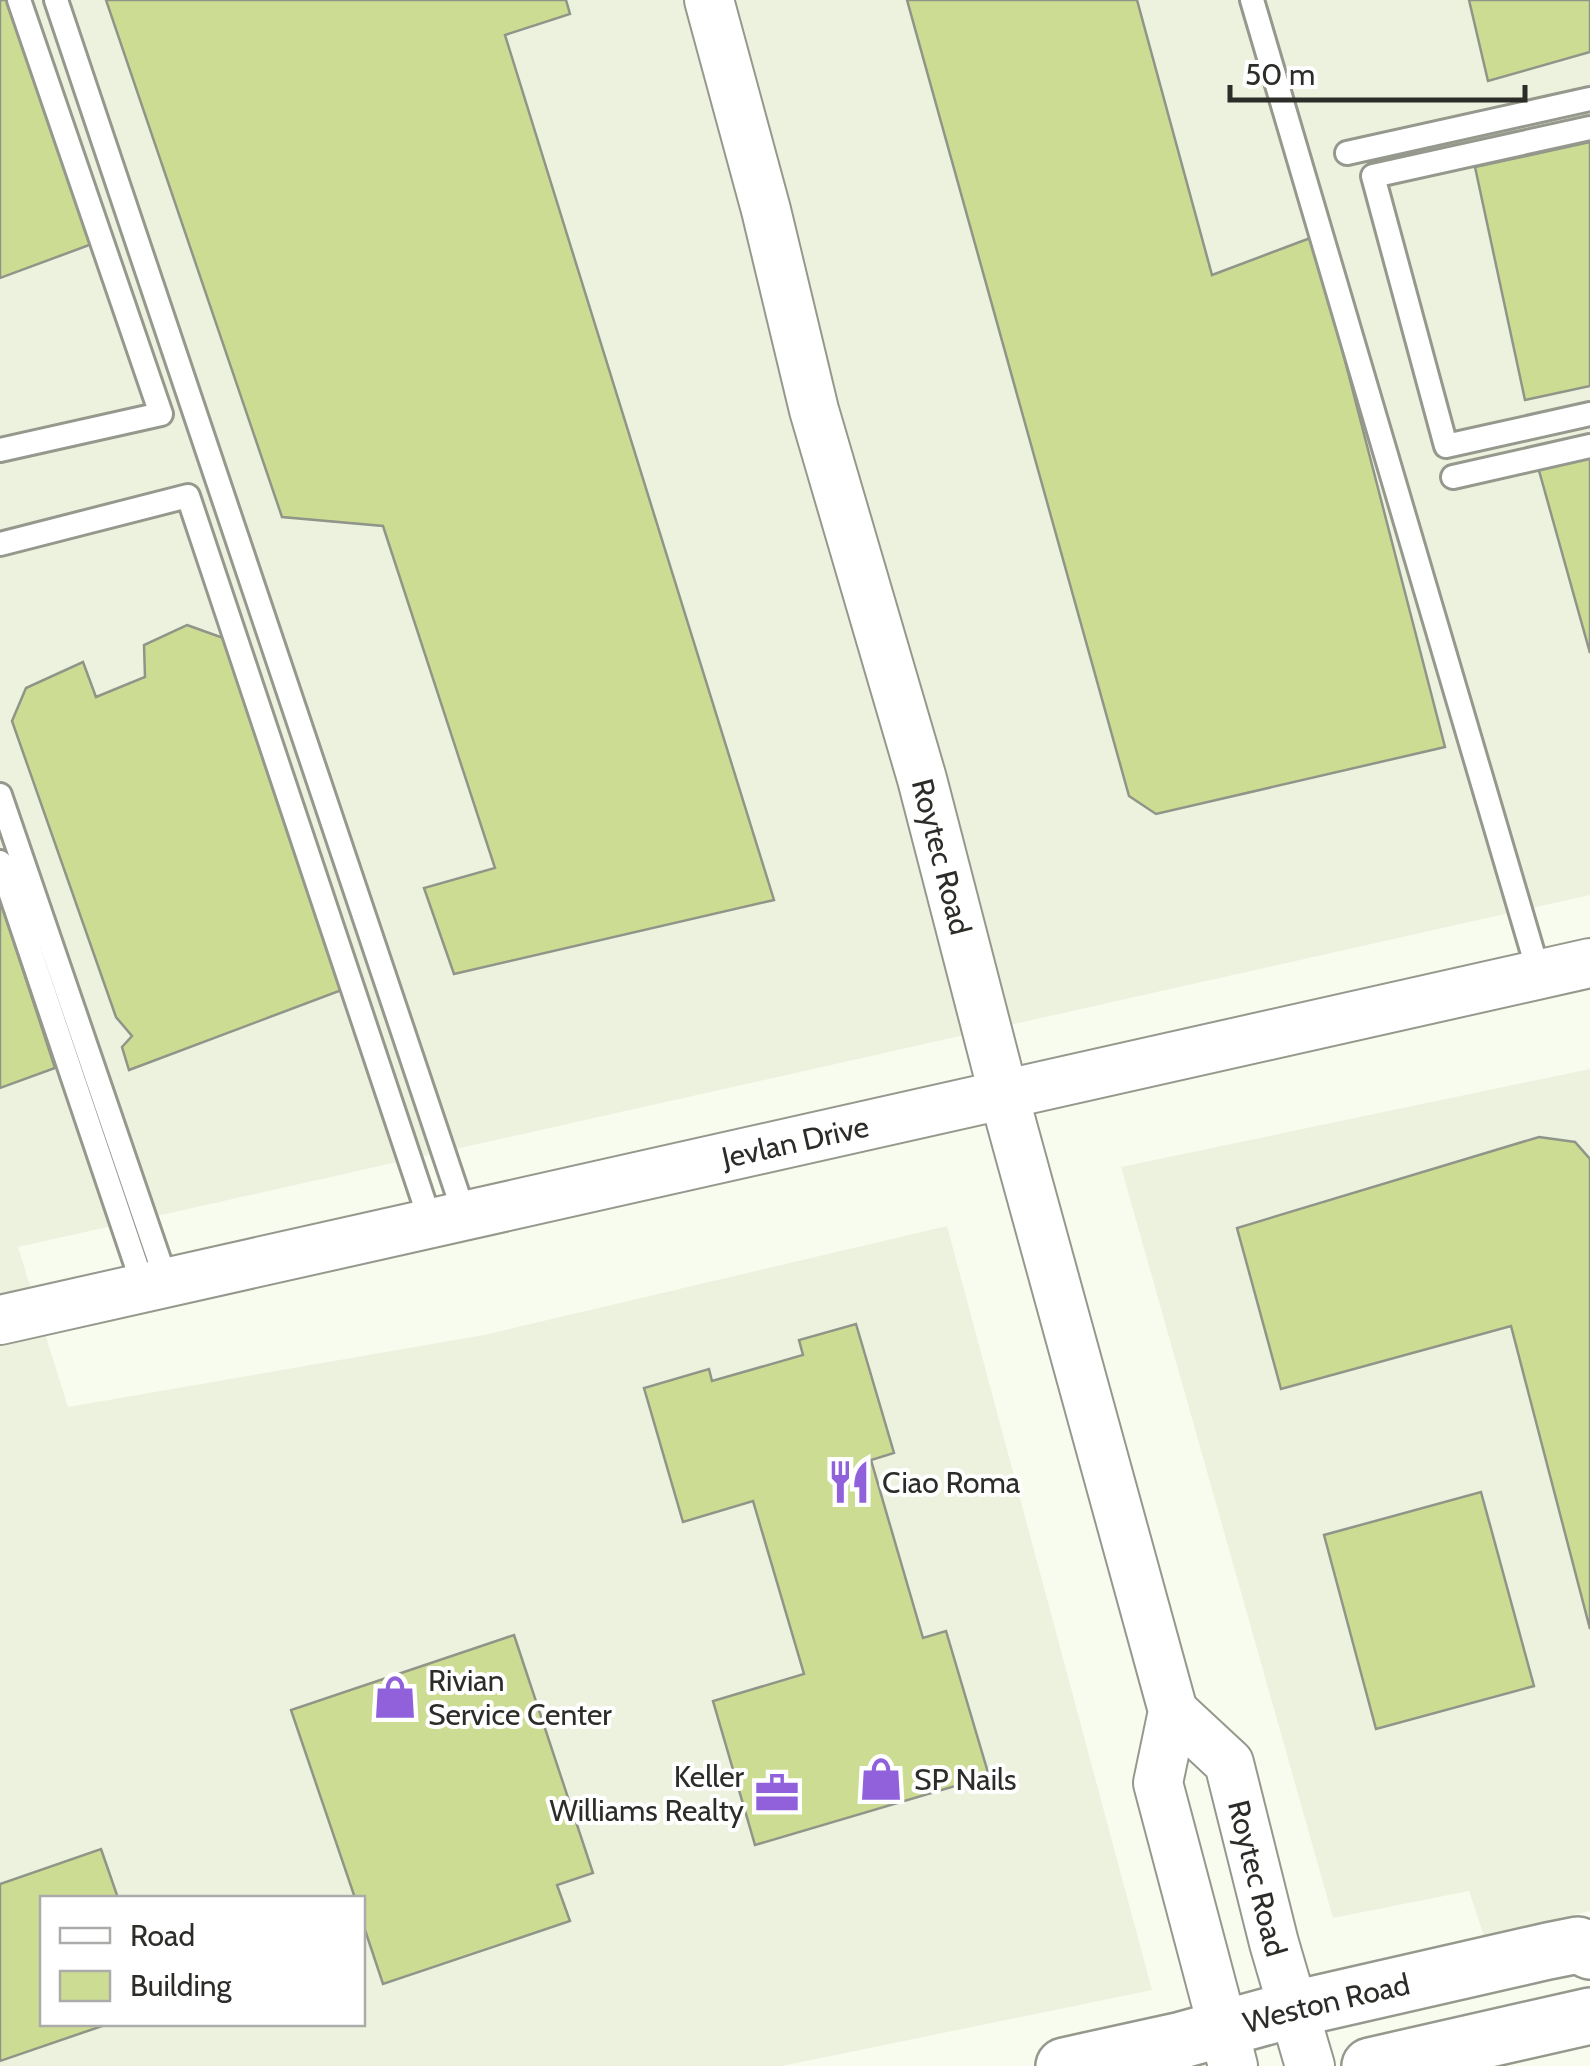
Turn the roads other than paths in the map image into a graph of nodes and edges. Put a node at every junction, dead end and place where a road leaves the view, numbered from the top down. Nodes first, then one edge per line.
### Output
1 (20, 0) edge
2 (56, 0) edge
3 (709, 0) edge
4 (1252, 0) edge
5 (1590, 99) edge
6 (1590, 128) edge
7 (1348, 153) dead end
8 (1590, 414) edge
9 (1590, 446) edge
10 (0, 450) edge
11 (1453, 477) dead end
12 (0, 544) edge
13 (0, 796) edge
14 (0, 862) edge
15 (1590, 963) edge
16 (1539, 974) junction
17 (1004, 1096) junction
18 (448, 1220) junction
19 (156, 1285) junction
20 (0, 1320) edge
21 (1173, 1711) junction
22 (1590, 1951) edge
23 (1294, 2009) junction
24 (1590, 2016) edge
25 (1228, 2047) edge
26 (1064, 2066) edge
27 (1310, 2066) edge
28 (1370, 2066) edge

1 - 10 lane
2 - 18 lane
3 - 17 street, Roytec Road
4 - 16 lane
5 - 7 lane
6 - 8 lane
9 - 11 lane
12 - 18 lane
13 - 19 lane
14 - 19 lane
15 - 16 street, Jevlan Drive
16 - 17 street, Jevlan Drive
17 - 18 street, Jevlan Drive
17 - 21 street, Roytec Road
18 - 19 street, Jevlan Drive
19 - 20 street, Jevlan Drive
21 - 23 street, Roytec Road
21 - 25 street, Roytec Road
22 - 23 main road, Weston Road
23 - 25 main road, Weston Road
23 - 27 street, Roytec Road
24 - 28 main road
25 - 26 main road, Weston Road

